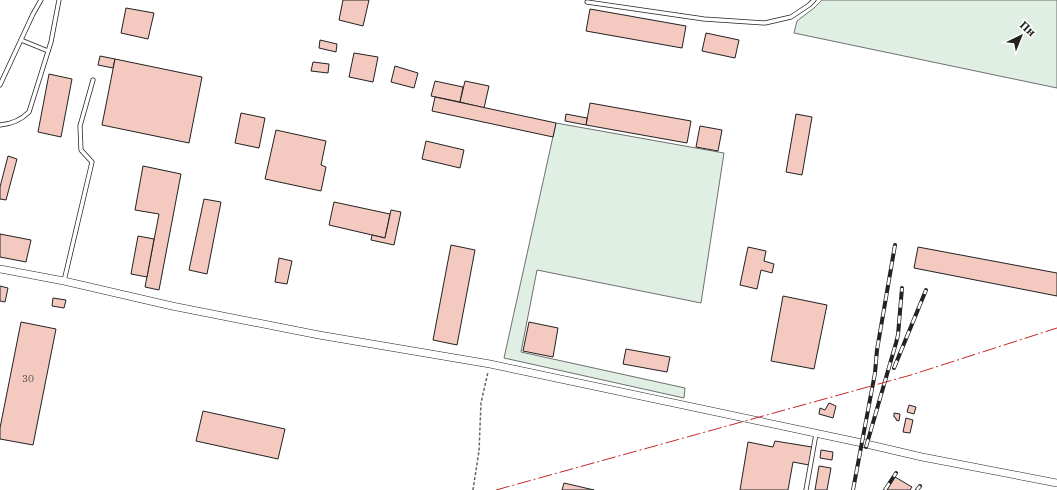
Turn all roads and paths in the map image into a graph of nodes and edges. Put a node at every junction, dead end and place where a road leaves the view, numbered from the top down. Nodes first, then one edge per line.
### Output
1 (41, 0) edge
2 (59, 0) edge
3 (814, 0) edge
4 (587, 2) dead end
5 (21, 40) junction
6 (48, 51) junction
7 (93, 80) dead end
8 (0, 85) edge
9 (0, 125) edge
10 (0, 269) edge
11 (64, 281) junction
12 (490, 364) junction
13 (816, 434) junction
14 (1057, 483) edge
15 (473, 490) edge
16 (806, 490) edge

1 - 5 lane
2 - 6 lane
3 - 4 lane
5 - 6 lane
5 - 8 lane
6 - 9 lane
7 - 11 lane
10 - 11 street
11 - 12 street
12 - 13 street
12 - 15 path
13 - 14 street
13 - 16 lane

